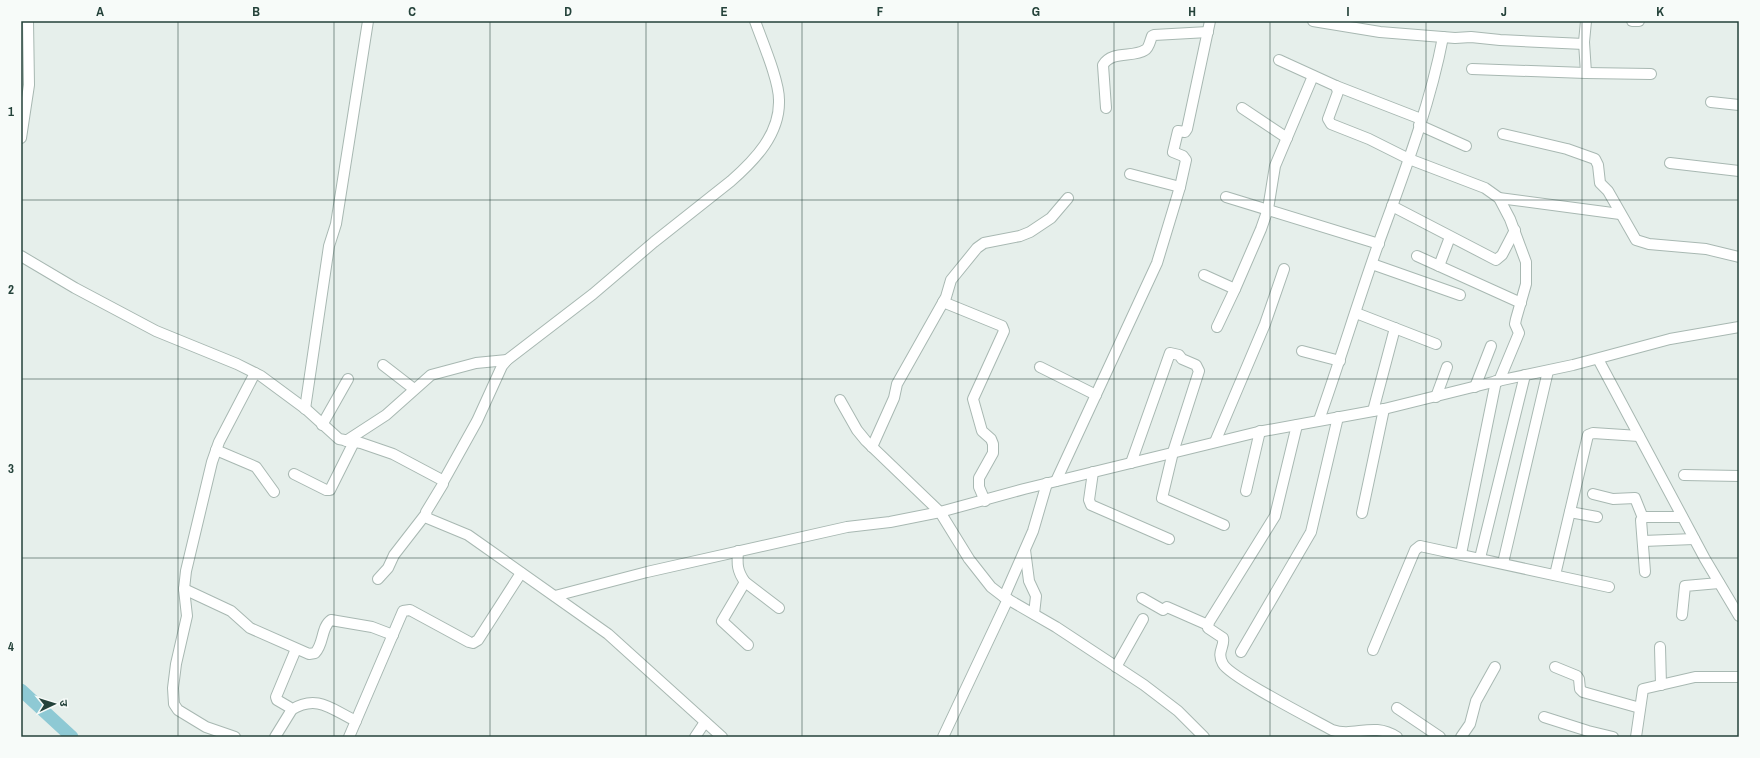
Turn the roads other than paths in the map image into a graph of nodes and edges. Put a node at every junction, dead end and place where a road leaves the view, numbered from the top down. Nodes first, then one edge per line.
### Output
1 (28, 21) edge
2 (755, 21) edge
3 (1210, 21) edge
4 (1313, 21) edge
5 (1586, 21) edge
6 (1632, 21) edge
7 (1640, 21) edge
8 (367, 24) edge
9 (1355, 25) edge
10 (1208, 32) junction
11 (1443, 37) junction
12 (1584, 44) junction
13 (1279, 60) dead end
14 (1472, 69) dead end
15 (1586, 73) junction
16 (1651, 74) dead end
17 (1313, 76) junction
18 (1336, 86) junction
19 (1711, 102) dead end
20 (1739, 105) edge
21 (1106, 108) dead end
22 (1242, 108) dead end
23 (1420, 122) junction
24 (1503, 134) dead end
25 (21, 138) edge
26 (1287, 138) junction
27 (1466, 146) dead end
28 (1409, 159) junction
29 (1670, 163) dead end
30 (1739, 171) edge
31 (1130, 174) dead end
32 (1180, 187) junction
33 (1226, 197) dead end
34 (1068, 198) dead end
35 (1499, 198) junction
36 (1392, 206) junction
37 (1268, 209) junction
38 (1620, 214) junction
39 (1515, 230) junction
40 (1450, 237) junction
41 (1378, 244) junction
42 (21, 256) edge
43 (1417, 256) dead end
44 (1739, 256) edge
45 (1372, 264) junction
46 (1439, 266) junction
47 (1284, 269) dead end
48 (1204, 275) dead end
49 (1235, 289) junction
50 (1460, 294) dead end
51 (943, 302) junction
52 (1521, 302) junction
53 (1356, 313) junction
54 (1739, 326) edge
55 (1216, 327) dead end
56 (1395, 328) junction
57 (1436, 344) dead end
58 (1491, 346) dead end
59 (1302, 351) dead end
60 (1598, 359) junction
61 (507, 360) junction
62 (1340, 361) junction
63 (383, 365) dead end
64 (1447, 367) dead end
65 (1040, 368) dead end
66 (1548, 371) junction
67 (255, 373) junction
68 (1525, 375) junction
69 (348, 379) dead end
70 (1498, 381) junction
71 (1475, 387) junction
72 (414, 389) junction
73 (1096, 395) junction
74 (1436, 397) junction
75 (840, 400) dead end
76 (305, 409) junction
77 (1384, 409) junction
78 (1373, 411) junction
79 (1338, 417) junction
80 (1320, 420) junction
81 (1297, 424) junction
82 (322, 425) junction
83 (1260, 431) junction
84 (1639, 436) junction
85 (350, 441) junction
86 (1215, 442) junction
87 (872, 447) junction
88 (216, 450) junction
89 (1173, 452) junction
90 (1131, 463) junction
91 (1093, 472) junction
92 (294, 474) dead end
93 (1684, 475) dead end
94 (1739, 476) edge
95 (443, 482) junction
96 (1052, 482) junction
97 (274, 492) dead end
98 (1246, 492) dead end
99 (1593, 494) dead end
100 (985, 501) junction
101 (940, 512) junction
102 (1570, 512) junction
103 (1362, 513) dead end
104 (425, 515) junction
105 (1597, 517) dead end
106 (1682, 517) junction
107 (1643, 518) junction
108 (1224, 526) dead end
109 (1694, 539) junction
110 (1169, 540) dead end
111 (1643, 541) junction
112 (1025, 550) junction
113 (738, 551) junction
114 (1461, 554) junction
115 (1480, 558) junction
116 (1503, 563) junction
117 (1645, 572) dead end
118 (521, 574) junction
119 (1555, 575) junction
120 (378, 579) dead end
121 (745, 582) junction
122 (1719, 583) junction
123 (1609, 586) dead end
124 (184, 589) junction
125 (555, 596) junction
126 (1006, 598) junction
127 (1142, 598) dead end
128 (778, 608) dead end
129 (1034, 614) junction
130 (1682, 615) dead end
131 (1739, 616) edge
132 (1143, 619) dead end
133 (1208, 625) junction
134 (393, 635) junction
135 (748, 645) dead end
136 (1660, 647) dead end
137 (296, 649) junction
138 (1373, 650) dead end
139 (1241, 652) dead end
140 (1116, 667) junction
141 (1495, 667) dead end
142 (1555, 667) dead end
143 (1739, 677) edge
144 (1661, 685) junction
145 (1397, 708) dead end
146 (1640, 708) junction
147 (291, 710) junction
148 (1544, 717) dead end
149 (356, 721) junction
150 (705, 722) junction
151 (208, 733) edge
152 (235, 737) edge
153 (274, 737) edge
154 (349, 737) edge
155 (695, 737) edge
156 (722, 737) edge
157 (943, 737) edge
158 (1204, 737) edge
159 (1397, 737) edge
160 (1440, 737) edge
161 (1461, 737) edge
162 (1613, 737) edge
163 (1636, 737) edge

1 - 25 street
2 - 61 street
3 - 10 street
4 - 9 street
5 - 12 street
6 - 7 street
8 - 76 street
9 - 11 street
10 - 21 street
10 - 32 street
11 - 12 street
11 - 23 street
12 - 15 street
13 - 17 street
14 - 15 street
15 - 16 street
17 - 18 street
17 - 26 street
18 - 23 street
18 - 28 street
19 - 20 street
22 - 26 street
23 - 27 street
23 - 28 street
24 - 38 street
26 - 37 street
28 - 35 street
28 - 36 street
29 - 30 street
31 - 32 street
32 - 73 street
33 - 37 street
34 - 51 street
35 - 38 street
35 - 39 street
36 - 40 street
36 - 41 street
37 - 41 street
37 - 49 street
38 - 44 street
39 - 40 street
39 - 52 street
40 - 46 street
41 - 45 street
42 - 67 street
43 - 46 street
45 - 50 street
45 - 53 street
46 - 52 street
47 - 86 street
48 - 49 street
49 - 55 street
51 - 87 street
51 - 100 street
52 - 70 street
53 - 56 street
53 - 62 street
54 - 60 street
56 - 57 street
56 - 78 street
58 - 71 street
59 - 62 street
60 - 66 street
60 - 84 street
61 - 72 street
61 - 95 street
62 - 80 street
63 - 72 street
64 - 74 street
65 - 73 street
66 - 68 street
66 - 116 street
67 - 76 street
67 - 88 street
68 - 70 street
68 - 115 street
69 - 82 street
70 - 71 street
70 - 114 street
71 - 74 street
72 - 85 street
73 - 96 street
74 - 77 street
75 - 87 street
76 - 82 street
77 - 78 street
77 - 103 street
78 - 79 street
79 - 80 street
79 - 139 street
80 - 81 street
81 - 83 street
81 - 133 street
82 - 85 street
83 - 86 street
83 - 98 street
84 - 102 street
84 - 106 street
85 - 92 street
85 - 95 street
86 - 89 street
87 - 101 street
88 - 97 street
88 - 124 street
89 - 90 street
89 - 90 street
89 - 108 street
90 - 91 street
91 - 96 street
91 - 110 street
93 - 94 street
95 - 104 street
96 - 100 street
96 - 112 street
99 - 107 street
100 - 101 street
101 - 113 street
101 - 126 street
102 - 105 street
102 - 119 street
104 - 118 street
104 - 120 street
106 - 107 street
106 - 109 street
107 - 111 street
109 - 111 street
109 - 122 street
111 - 117 street
112 - 126 street
112 - 129 street
113 - 121 street
113 - 125 street
114 - 115 street
114 - 138 street
115 - 116 street
116 - 119 street
118 - 125 street
118 - 134 street
119 - 123 street
121 - 128 street
121 - 135 street
122 - 130 street
122 - 131 street
124 - 137 street
124 - 151 street
125 - 150 street
126 - 129 street
126 - 157 street
127 - 133 street
129 - 140 street
132 - 140 street
133 - 159 street
134 - 137 street
134 - 149 street
136 - 144 street
137 - 147 street
140 - 158 street
141 - 161 street
142 - 146 street
143 - 144 street
144 - 146 street
145 - 160 street
146 - 163 street
147 - 149 street
147 - 153 street
148 - 162 street
149 - 154 street
150 - 155 street
150 - 156 street
151 - 152 street

